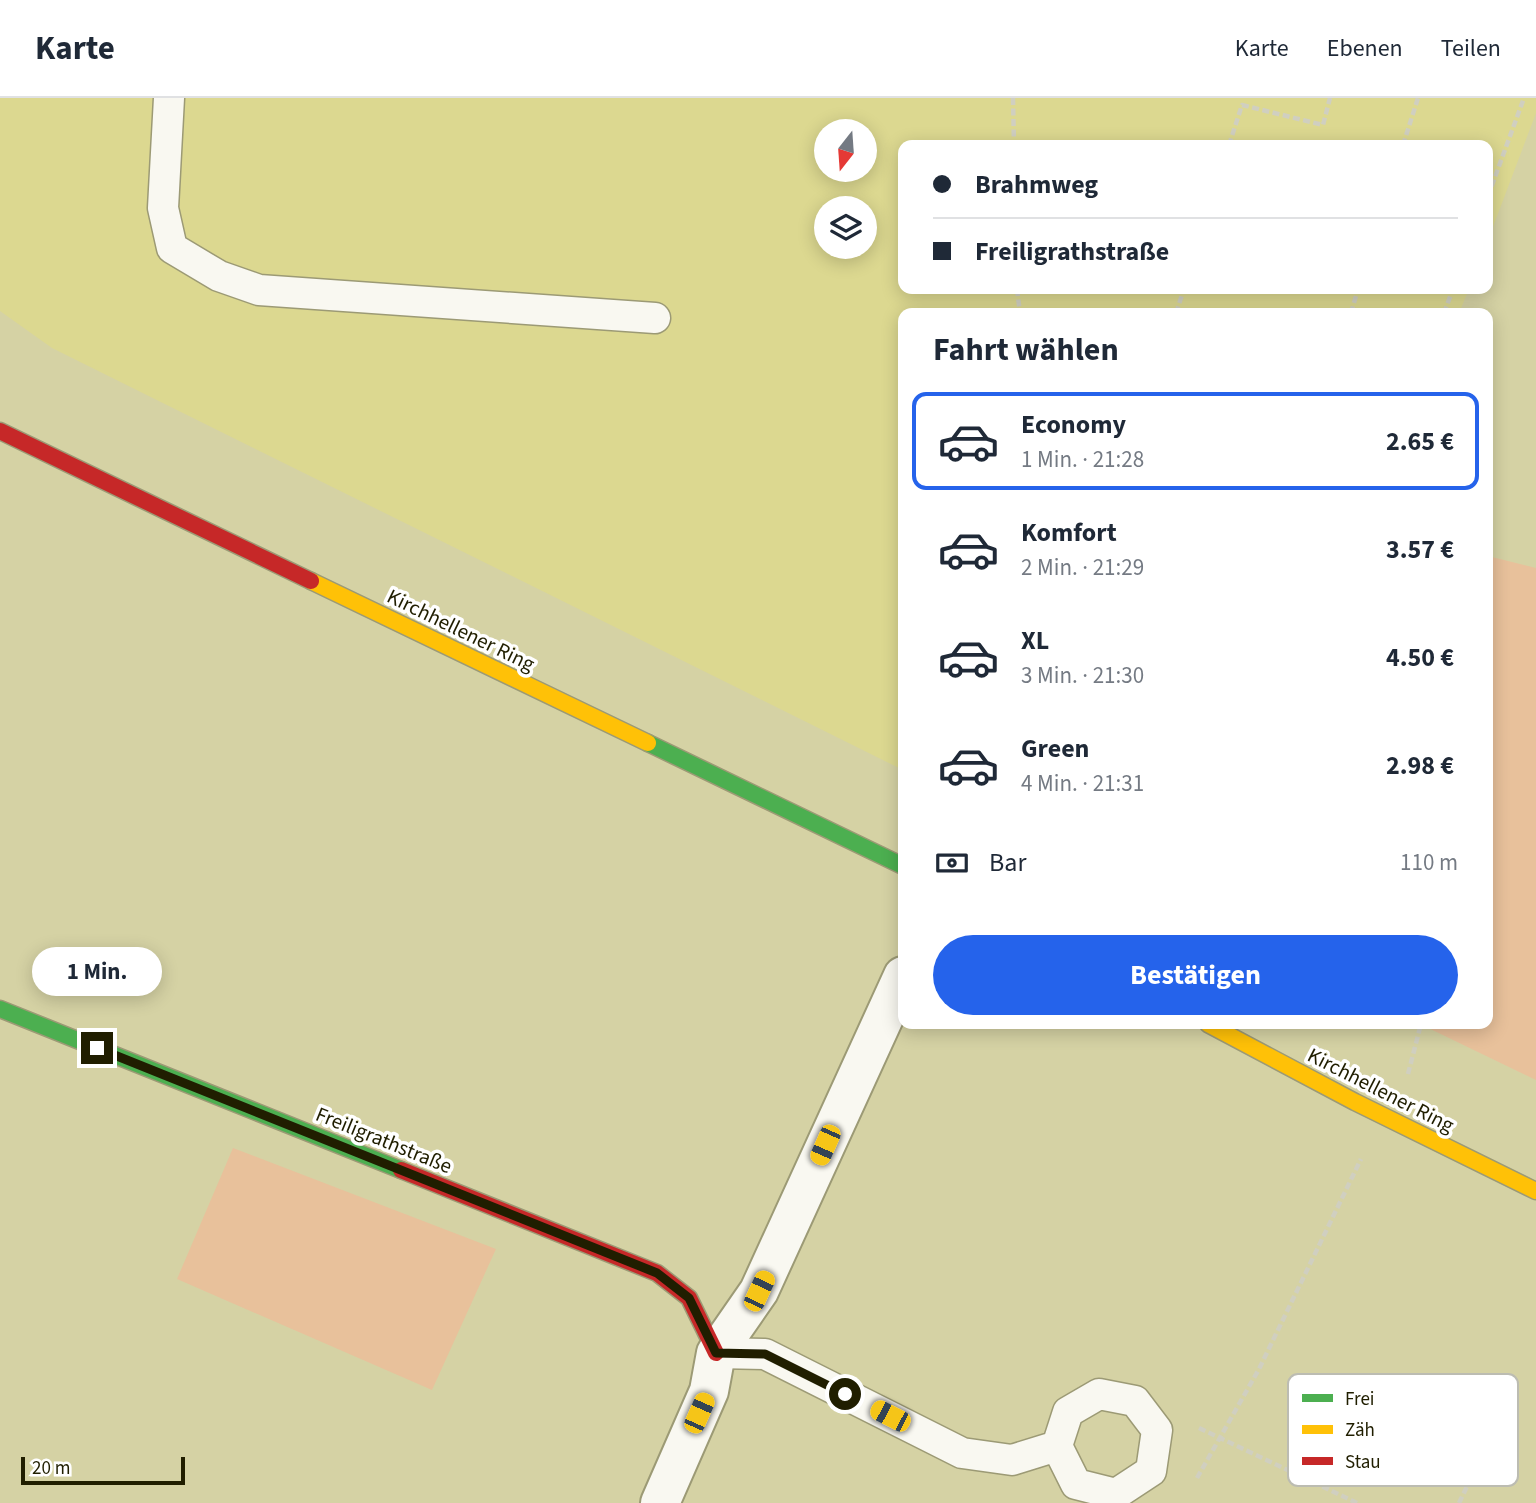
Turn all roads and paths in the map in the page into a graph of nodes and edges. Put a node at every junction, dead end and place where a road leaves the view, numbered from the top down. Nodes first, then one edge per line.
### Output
1 (169, 98) edge
2 (1013, 98) edge
3 (1330, 98) edge
4 (1418, 98) edge
5 (1524, 98) edge
6 (1014, 140) edge
7 (1231, 140) edge
8 (1405, 140) edge
9 (1493, 182) edge
10 (655, 318) dead end
11 (0, 431) edge
12 (898, 864) edge
13 (898, 987) edge
14 (0, 1009) edge
15 (1218, 1029) edge
16 (1381, 1113) junction
17 (1536, 1191) edge
18 (716, 1353) junction
19 (1157, 1430) junction
20 (1218, 1437) junction
21 (1057, 1446) junction
22 (1288, 1470) edge
23 (1195, 1481) dead end
24 (1321, 1486) edge
25 (1467, 1486) edge
26 (660, 1503) edge
27 (1357, 1503) edge
28 (1459, 1503) edge

1 - 10 lane
2 - 6 path
3 - 7 path
4 - 8 path
5 - 9 path
11 - 12 street, Kirchhellener Ring
13 - 18 street
14 - 18 street, Freiligrathstraße
15 - 16 street, Kirchhellener Ring
16 - 17 street, Kirchhellener Ring
16 - 20 path
18 - 21 lane
18 - 26 street
19 - 20 path
19 - 21 lane
19 - 21 lane
20 - 22 path
20 - 23 path
24 - 27 path
25 - 28 path

